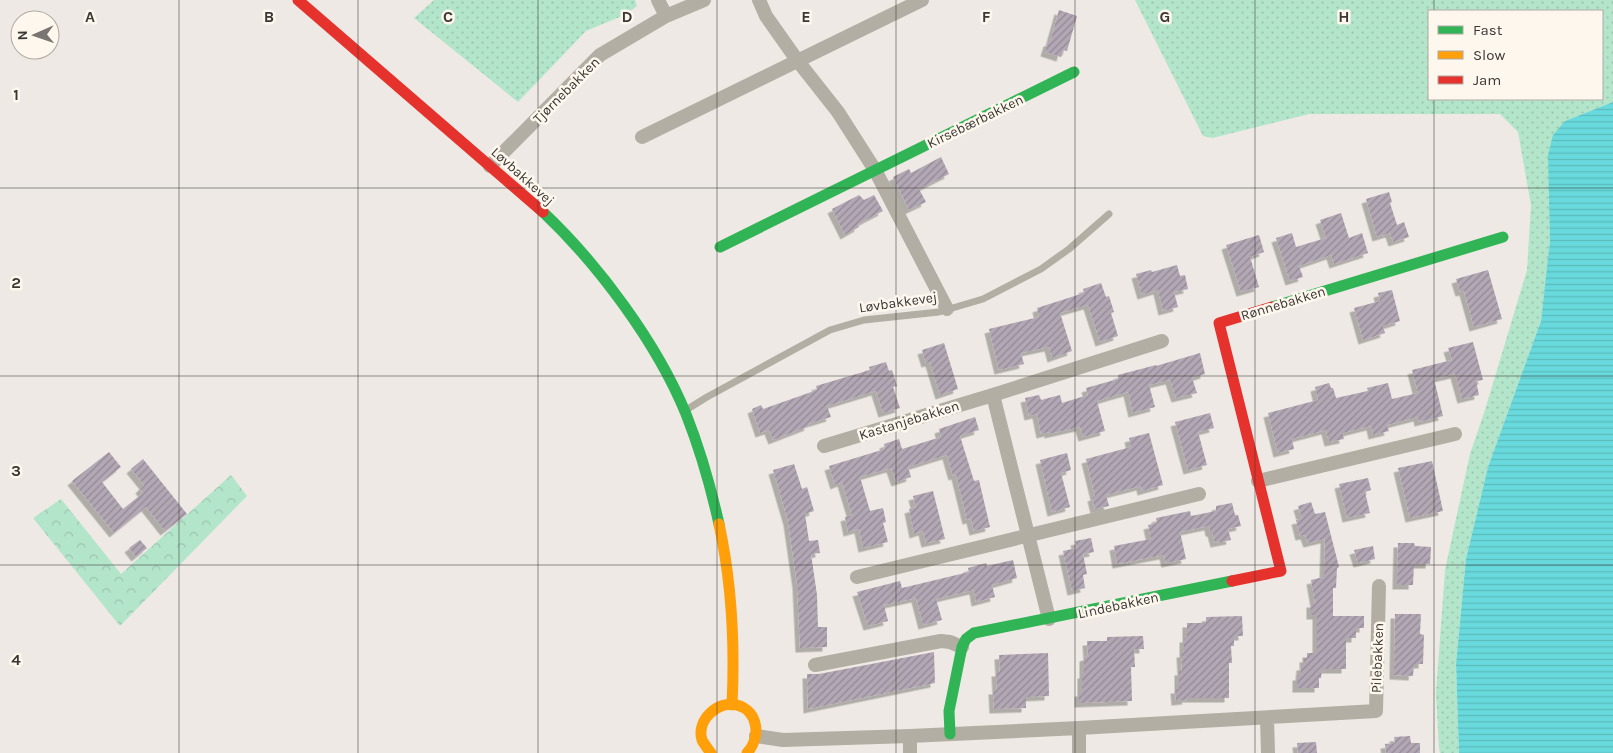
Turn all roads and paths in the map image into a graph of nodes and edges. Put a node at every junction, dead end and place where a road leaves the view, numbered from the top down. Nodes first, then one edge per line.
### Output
1 (298, 0) edge
2 (658, 0) edge
3 (704, 0) edge
4 (759, 0) edge
5 (922, 0) edge
6 (666, 16) junction
7 (797, 60) junction
8 (1074, 72) dead end
9 (642, 137) dead end
10 (490, 166) junction
11 (875, 170) junction
12 (1109, 214) dead end
13 (1503, 237) dead end
14 (720, 247) dead end
15 (947, 309) junction
16 (1162, 341) dead end
17 (993, 395) junction
18 (684, 412) junction
19 (1455, 434) dead end
20 (824, 446) dead end
21 (1258, 481) junction
22 (1199, 494) dead end
23 (1028, 536) junction
24 (1281, 571) joint
25 (857, 577) dead end
26 (1379, 586) dead end
27 (1049, 619) junction
28 (962, 647) junction
29 (815, 665) dead end
30 (732, 704) junction
31 (1266, 718) junction
32 (1079, 728) junction
33 (950, 734) junction
34 (756, 736) junction
35 (910, 736) junction
36 (712, 753) edge
37 (747, 753) edge
38 (910, 753) edge
39 (1079, 753) edge
40 (1268, 753) edge

1 - 10 street, Løvbakkevej
2 - 6 street
3 - 6 street, Tjørnebakken
4 - 7 street
5 - 7 street
6 - 10 street, Tjørnebakken
7 - 9 street
7 - 11 street
8 - 11 street, Kirsebærbakken
10 - 18 street, Løvbakkevej
11 - 14 street, Kirsebærbakken
11 - 15 street
12 - 15 lane, Løvbakkevej
13 - 21 street, Rønnebakken
15 - 18 lane, Løvbakkevej
16 - 17 street, Kastanjebakken
17 - 20 street, Kastanjebakken
17 - 23 street
18 - 30 street, Løvbakkevej
19 - 21 street
21 - 24 street, Rønnebakken
22 - 23 street
23 - 25 street
23 - 27 street
24 - 27 street, Lindebakken
26 - 31 street, Pilebakken
27 - 28 street, Lindebakken
28 - 29 street
28 - 33 street
30 - 34 street
30 - 36 street
31 - 32 street
31 - 40 street
32 - 33 street
32 - 39 street
33 - 35 street
34 - 35 street
34 - 37 street
35 - 38 street

